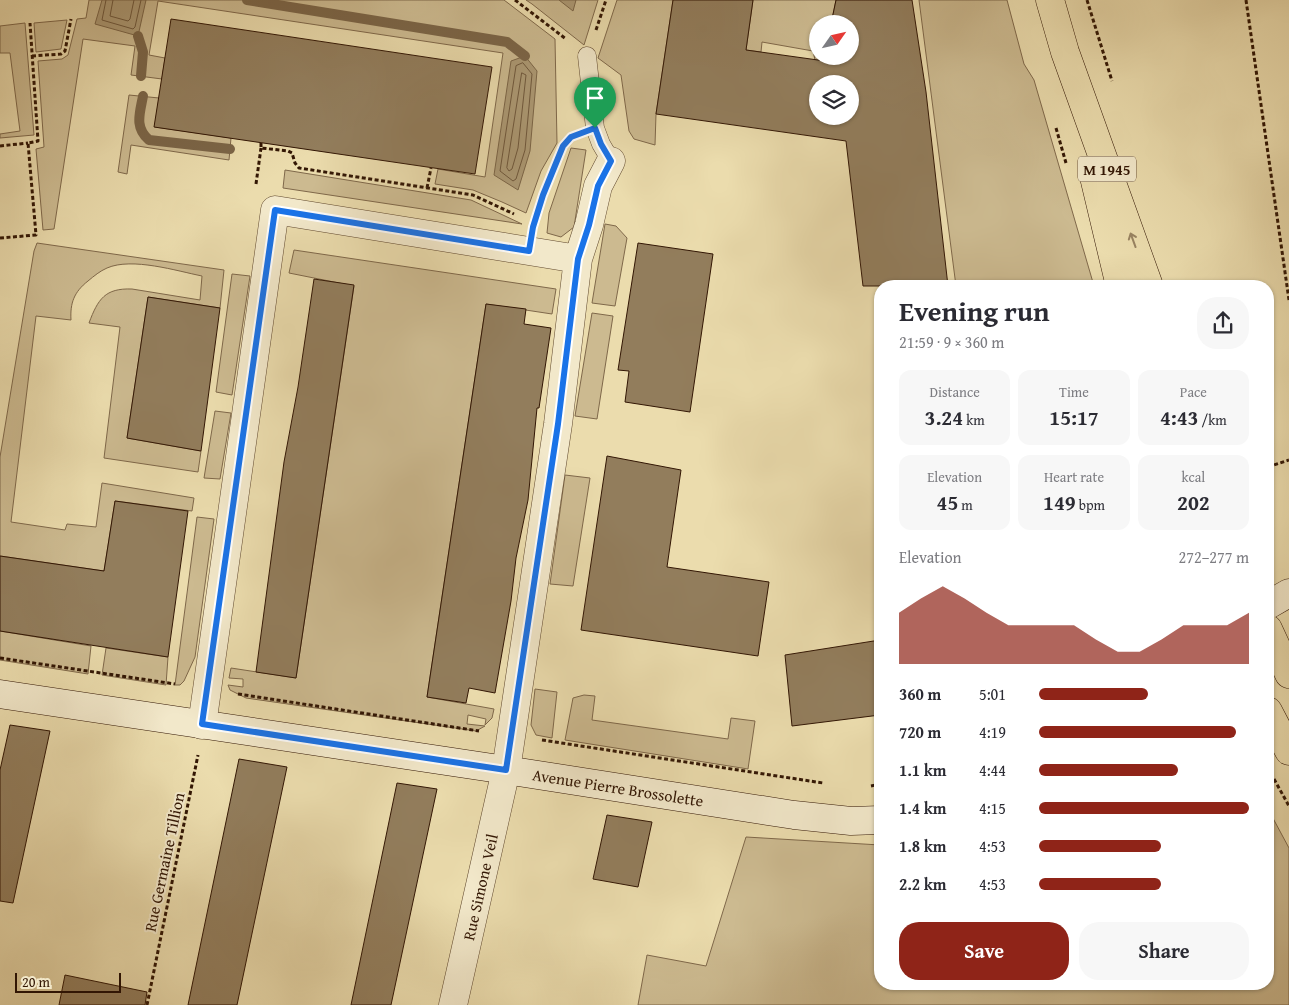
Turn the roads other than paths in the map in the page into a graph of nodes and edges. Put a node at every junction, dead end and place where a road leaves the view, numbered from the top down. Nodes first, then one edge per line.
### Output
1 (1050, 0) edge
2 (1065, 52) junction
3 (587, 56) road end
4 (611, 161) joint
5 (578, 259) junction
6 (1119, 280) edge
7 (1147, 280) edge
8 (1289, 593) edge
9 (1274, 602) edge
10 (1274, 642) edge
11 (1289, 674) edge
12 (0, 694) edge
13 (1274, 722) edge
14 (202, 724) junction
15 (1289, 751) edge
16 (506, 770) junction
17 (874, 820) edge
18 (453, 1005) edge

1 - 2 main road, M 1945
2 - 6 main road, M 1945
7 -> 2 main road, M 1945
3 - 4 lane
4 - 5 street, Rue Simone Veil
5 - 14 street
5 - 16 street, Rue Simone Veil
8 - 9 street
10 - 11 main road
12 - 14 street, Avenue Pierre Brossolette
13 - 15 main road
14 - 16 street, Avenue Pierre Brossolette
16 - 17 street, Avenue Pierre Brossolette
16 - 18 street, Rue Simone Veil

